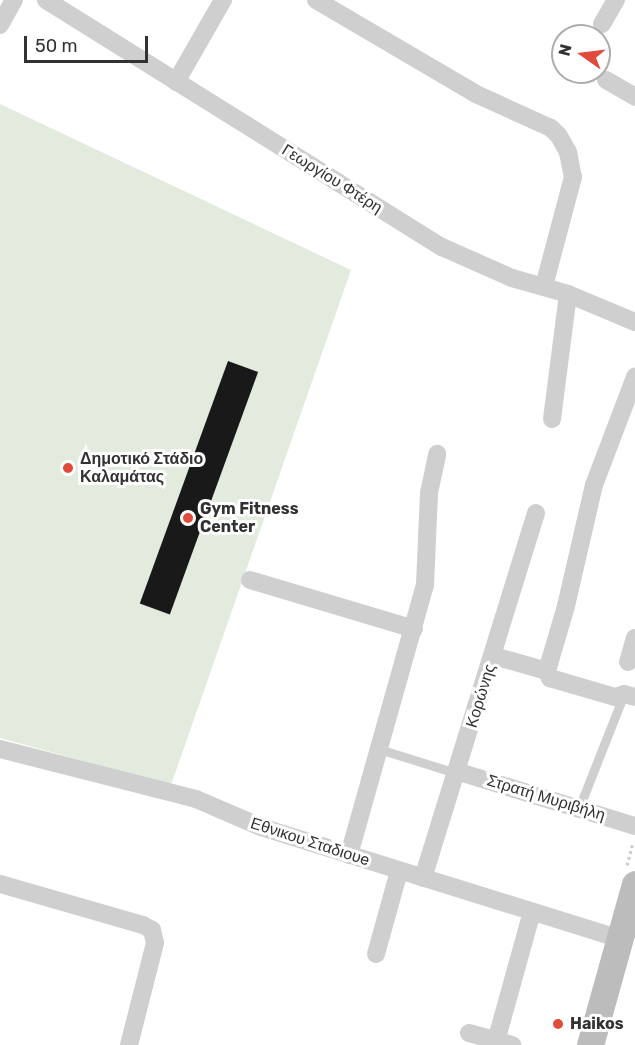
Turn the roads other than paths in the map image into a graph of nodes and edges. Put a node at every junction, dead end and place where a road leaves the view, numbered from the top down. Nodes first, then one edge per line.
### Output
1 (14, 0) edge
2 (46, 0) edge
3 (223, 0) edge
4 (616, 0) edge
5 (320, 1) edge
6 (602, 24) dead end
7 (0, 25) edge
8 (176, 82) junction
9 (611, 83) edge
10 (635, 97) edge
11 (544, 286) junction
12 (568, 294) junction
13 (635, 322) edge
14 (635, 377) edge
15 (552, 419) dead end
16 (437, 453) dead end
17 (536, 513) dead end
18 (250, 580) dead end
19 (414, 629) junction
20 (635, 638) edge
21 (494, 656) junction
22 (628, 662) dead end
23 (547, 671) junction
24 (629, 696) edge
25 (0, 749) edge
26 (379, 750) junction
27 (456, 772) junction
28 (579, 808) junction
29 (635, 826) edge
30 (349, 855) junction
31 (399, 871) junction
32 (423, 878) junction
33 (0, 884) edge
34 (635, 884) edge
35 (532, 912) junction
36 (620, 939) junction
37 (376, 954) dead end
38 (469, 1033) dead end
39 (501, 1044) edge
40 (129, 1045) edge
41 (590, 1045) edge

1 - 7 street
2 - 8 street, Γεωργίου Φτέρη
3 - 8 street
4 - 6 street
5 - 11 street
8 - 11 street, Γεωργίου Φτέρη
9 - 10 street
11 - 12 street, Γεωργίου Φτέρη
12 - 13 street, Γεωργίου Φτέρη
12 - 15 street
14 - 23 street
16 - 19 street
17 - 21 street, Κορώνης
18 - 19 street
19 - 26 street
20 - 22 street
21 - 23 street
21 - 27 street, Κορώνης
23 - 24 street
24 - 28 lane
25 - 30 street, Εθνικου Σταδιουe
26 - 27 lane
26 - 30 street
27 - 28 street, Στρατή Μυριβήλη
27 - 32 street, Κορώνης
28 - 29 street, Στρατή Μυριβήλη
30 - 31 street, Εθνικου Σταδιουe
31 - 32 street, Εθνικου Σταδιουe
31 - 37 street
32 - 35 street, Εθνικου Σταδιουe
33 - 40 street
34 - 36 main road
35 - 36 street, Εθνικου Σταδιουe
35 - 39 street
36 - 41 main road
38 - 39 street

